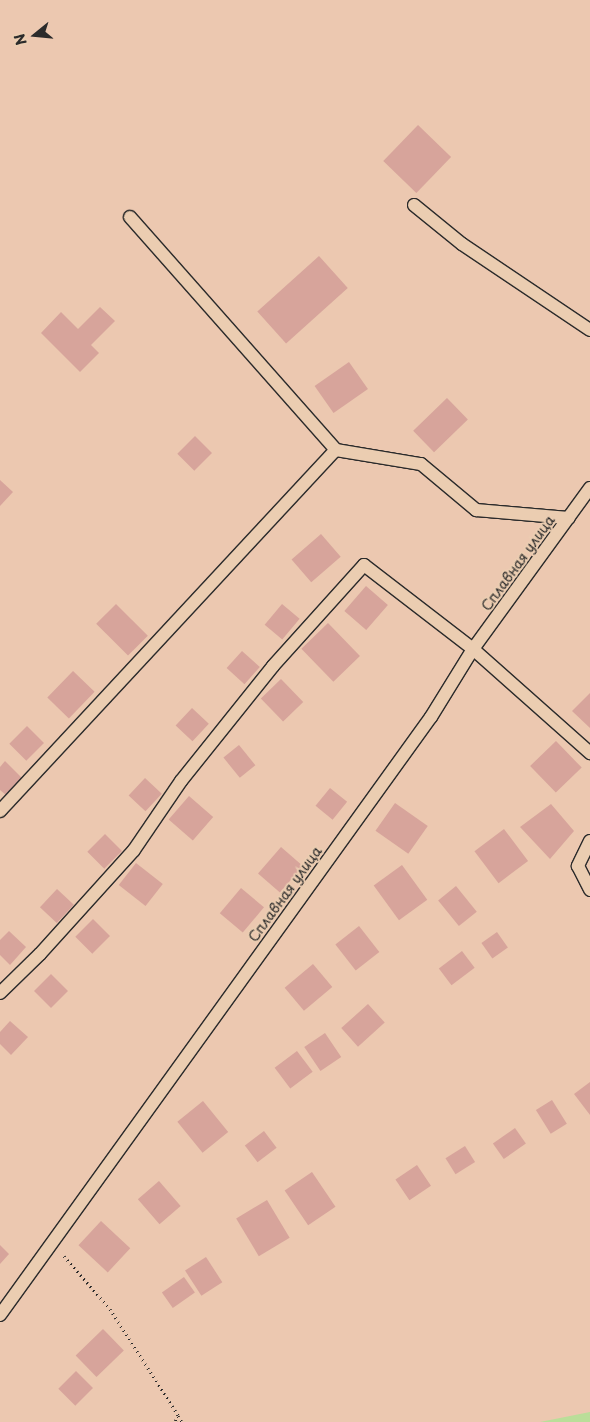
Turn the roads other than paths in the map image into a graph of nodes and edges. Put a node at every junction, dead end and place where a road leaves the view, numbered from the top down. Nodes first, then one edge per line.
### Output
1 (414, 205) dead end
2 (130, 217) dead end
3 (590, 330) edge
4 (336, 450) junction
5 (590, 488) edge
6 (569, 518) junction
7 (473, 649) junction
8 (590, 753) edge
9 (0, 811) edge
10 (590, 841) edge
11 (590, 890) edge
12 (0, 992) edge
13 (0, 1315) edge

1 - 3 lane
2 - 4 lane
4 - 6 lane
4 - 9 lane
5 - 6 lane, Сплавная улица
6 - 7 lane, Сплавная улица
7 - 8 lane
7 - 12 lane
7 - 13 lane, Сплавная улица
10 - 11 lane

